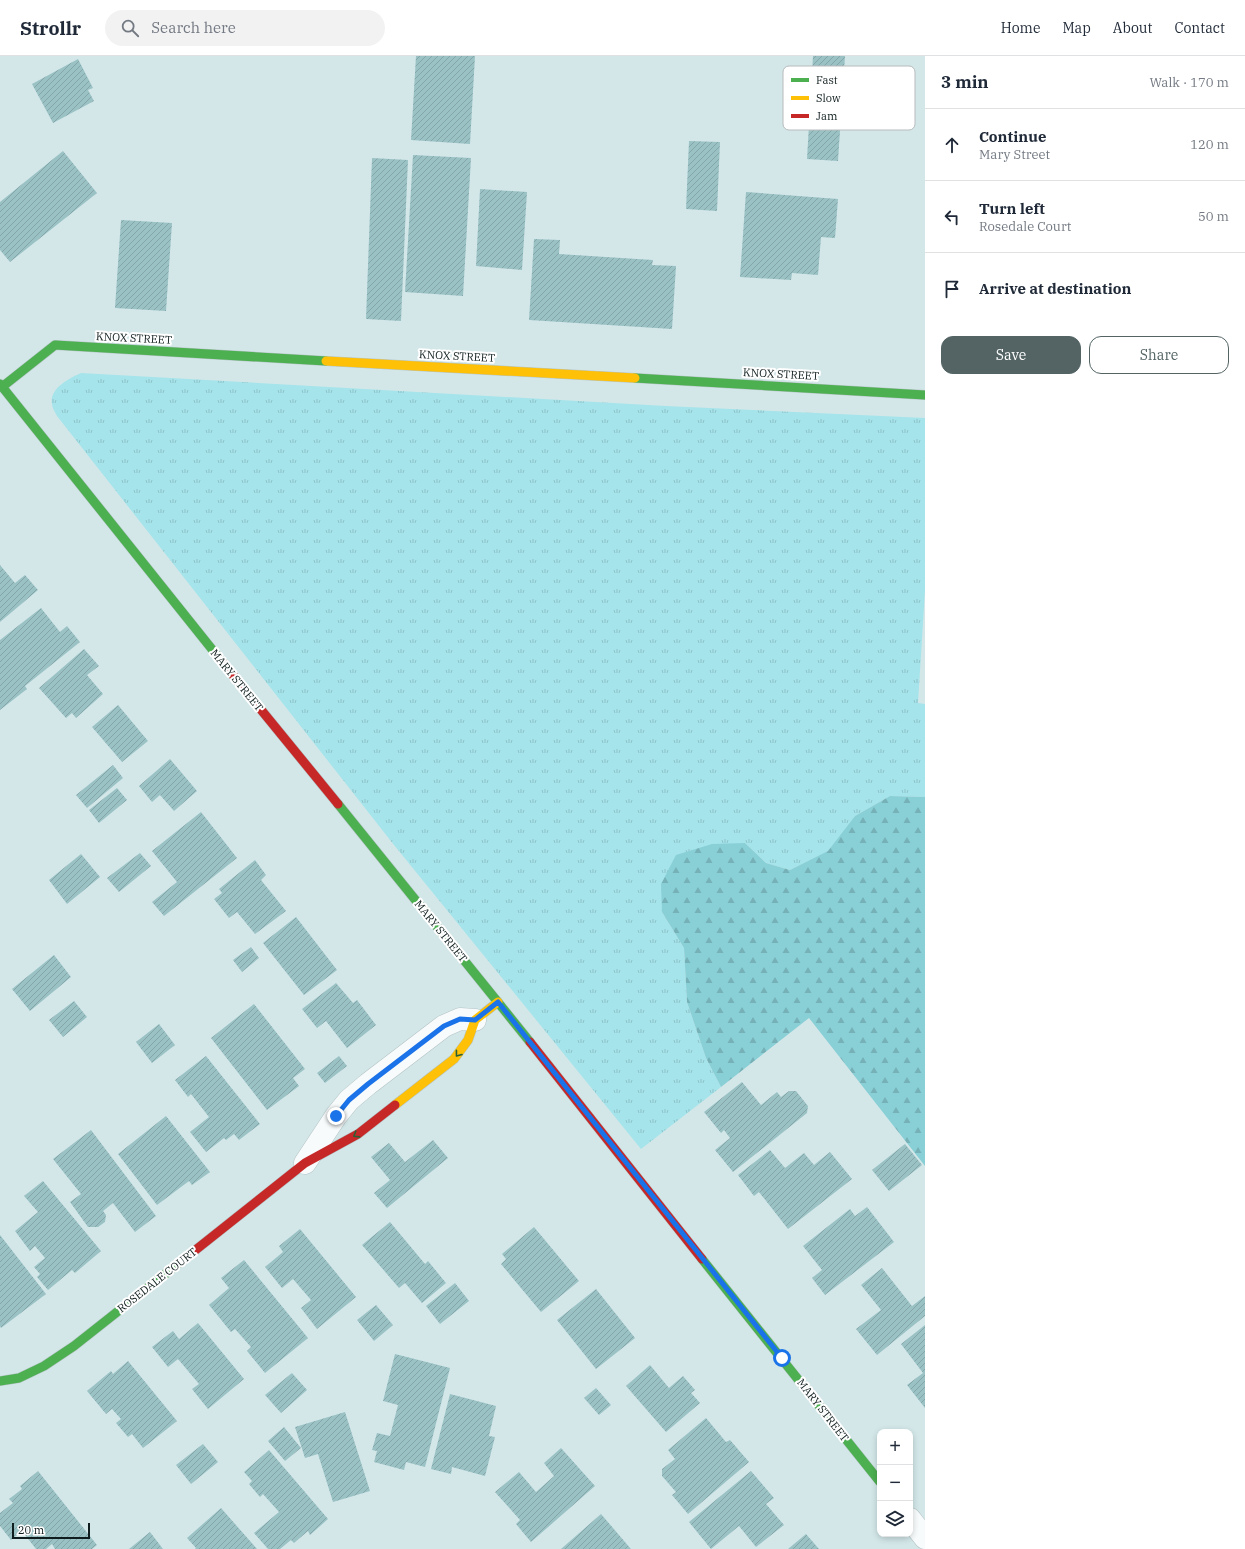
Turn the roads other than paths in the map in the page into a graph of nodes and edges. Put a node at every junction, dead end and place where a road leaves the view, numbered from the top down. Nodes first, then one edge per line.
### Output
1 (1, 385) edge
2 (925, 395) edge
3 (498, 1002) junction
4 (475, 1020) junction
5 (305, 1163) junction
6 (0, 1381) edge
7 (877, 1478) edge
8 (913, 1523) edge
9 (925, 1538) edge

1 - 2 street, KNOX STREET
1 - 3 street, MARY STREET
3 - 4 street
3 - 7 street, MARY STREET
4 -> 5 street, ROSEDALE COURT
4 - 5 street, ROSEDALE COURT
5 - 6 street, ROSEDALE COURT
8 - 9 street

